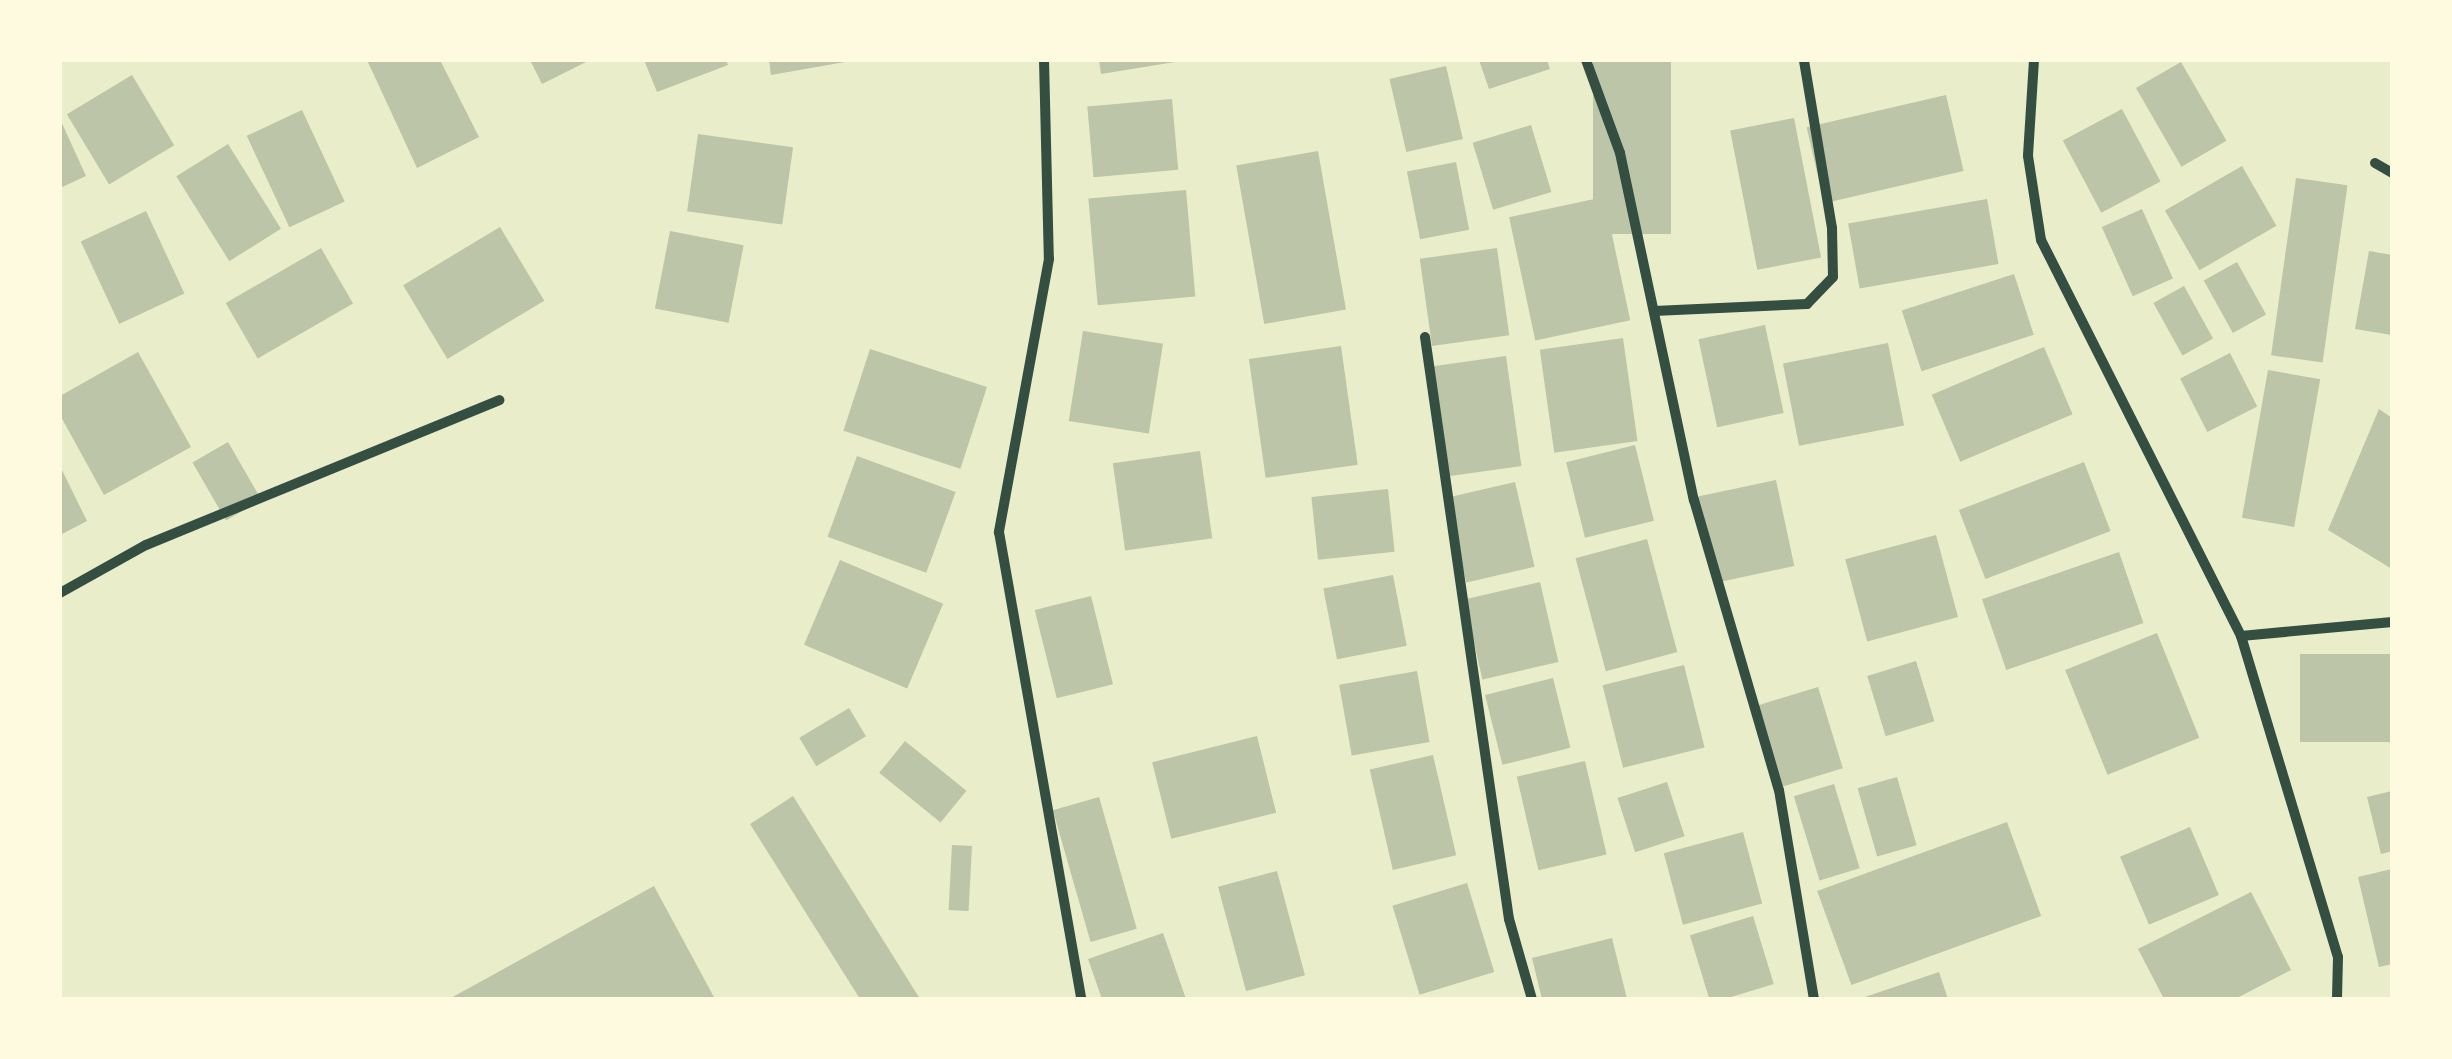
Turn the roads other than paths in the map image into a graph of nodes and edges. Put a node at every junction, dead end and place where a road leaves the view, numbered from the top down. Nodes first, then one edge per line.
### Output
1 (1044, 60) edge
2 (1586, 60) edge
3 (1804, 60) edge
4 (2034, 60) edge
5 (2375, 163) dead end
6 (2392, 174) edge
7 (1654, 311) junction
8 (1425, 337) dead end
9 (499, 400) dead end
10 (60, 593) edge
11 (2392, 622) edge
12 (2241, 636) junction
13 (1081, 999) edge
14 (1532, 999) edge
15 (1814, 999) edge
16 (2337, 999) edge

1 - 13 street
2 - 7 street
3 - 7 street
4 - 12 street
5 - 6 street
7 - 15 street
8 - 14 street
9 - 10 street
11 - 12 street
12 - 16 street

